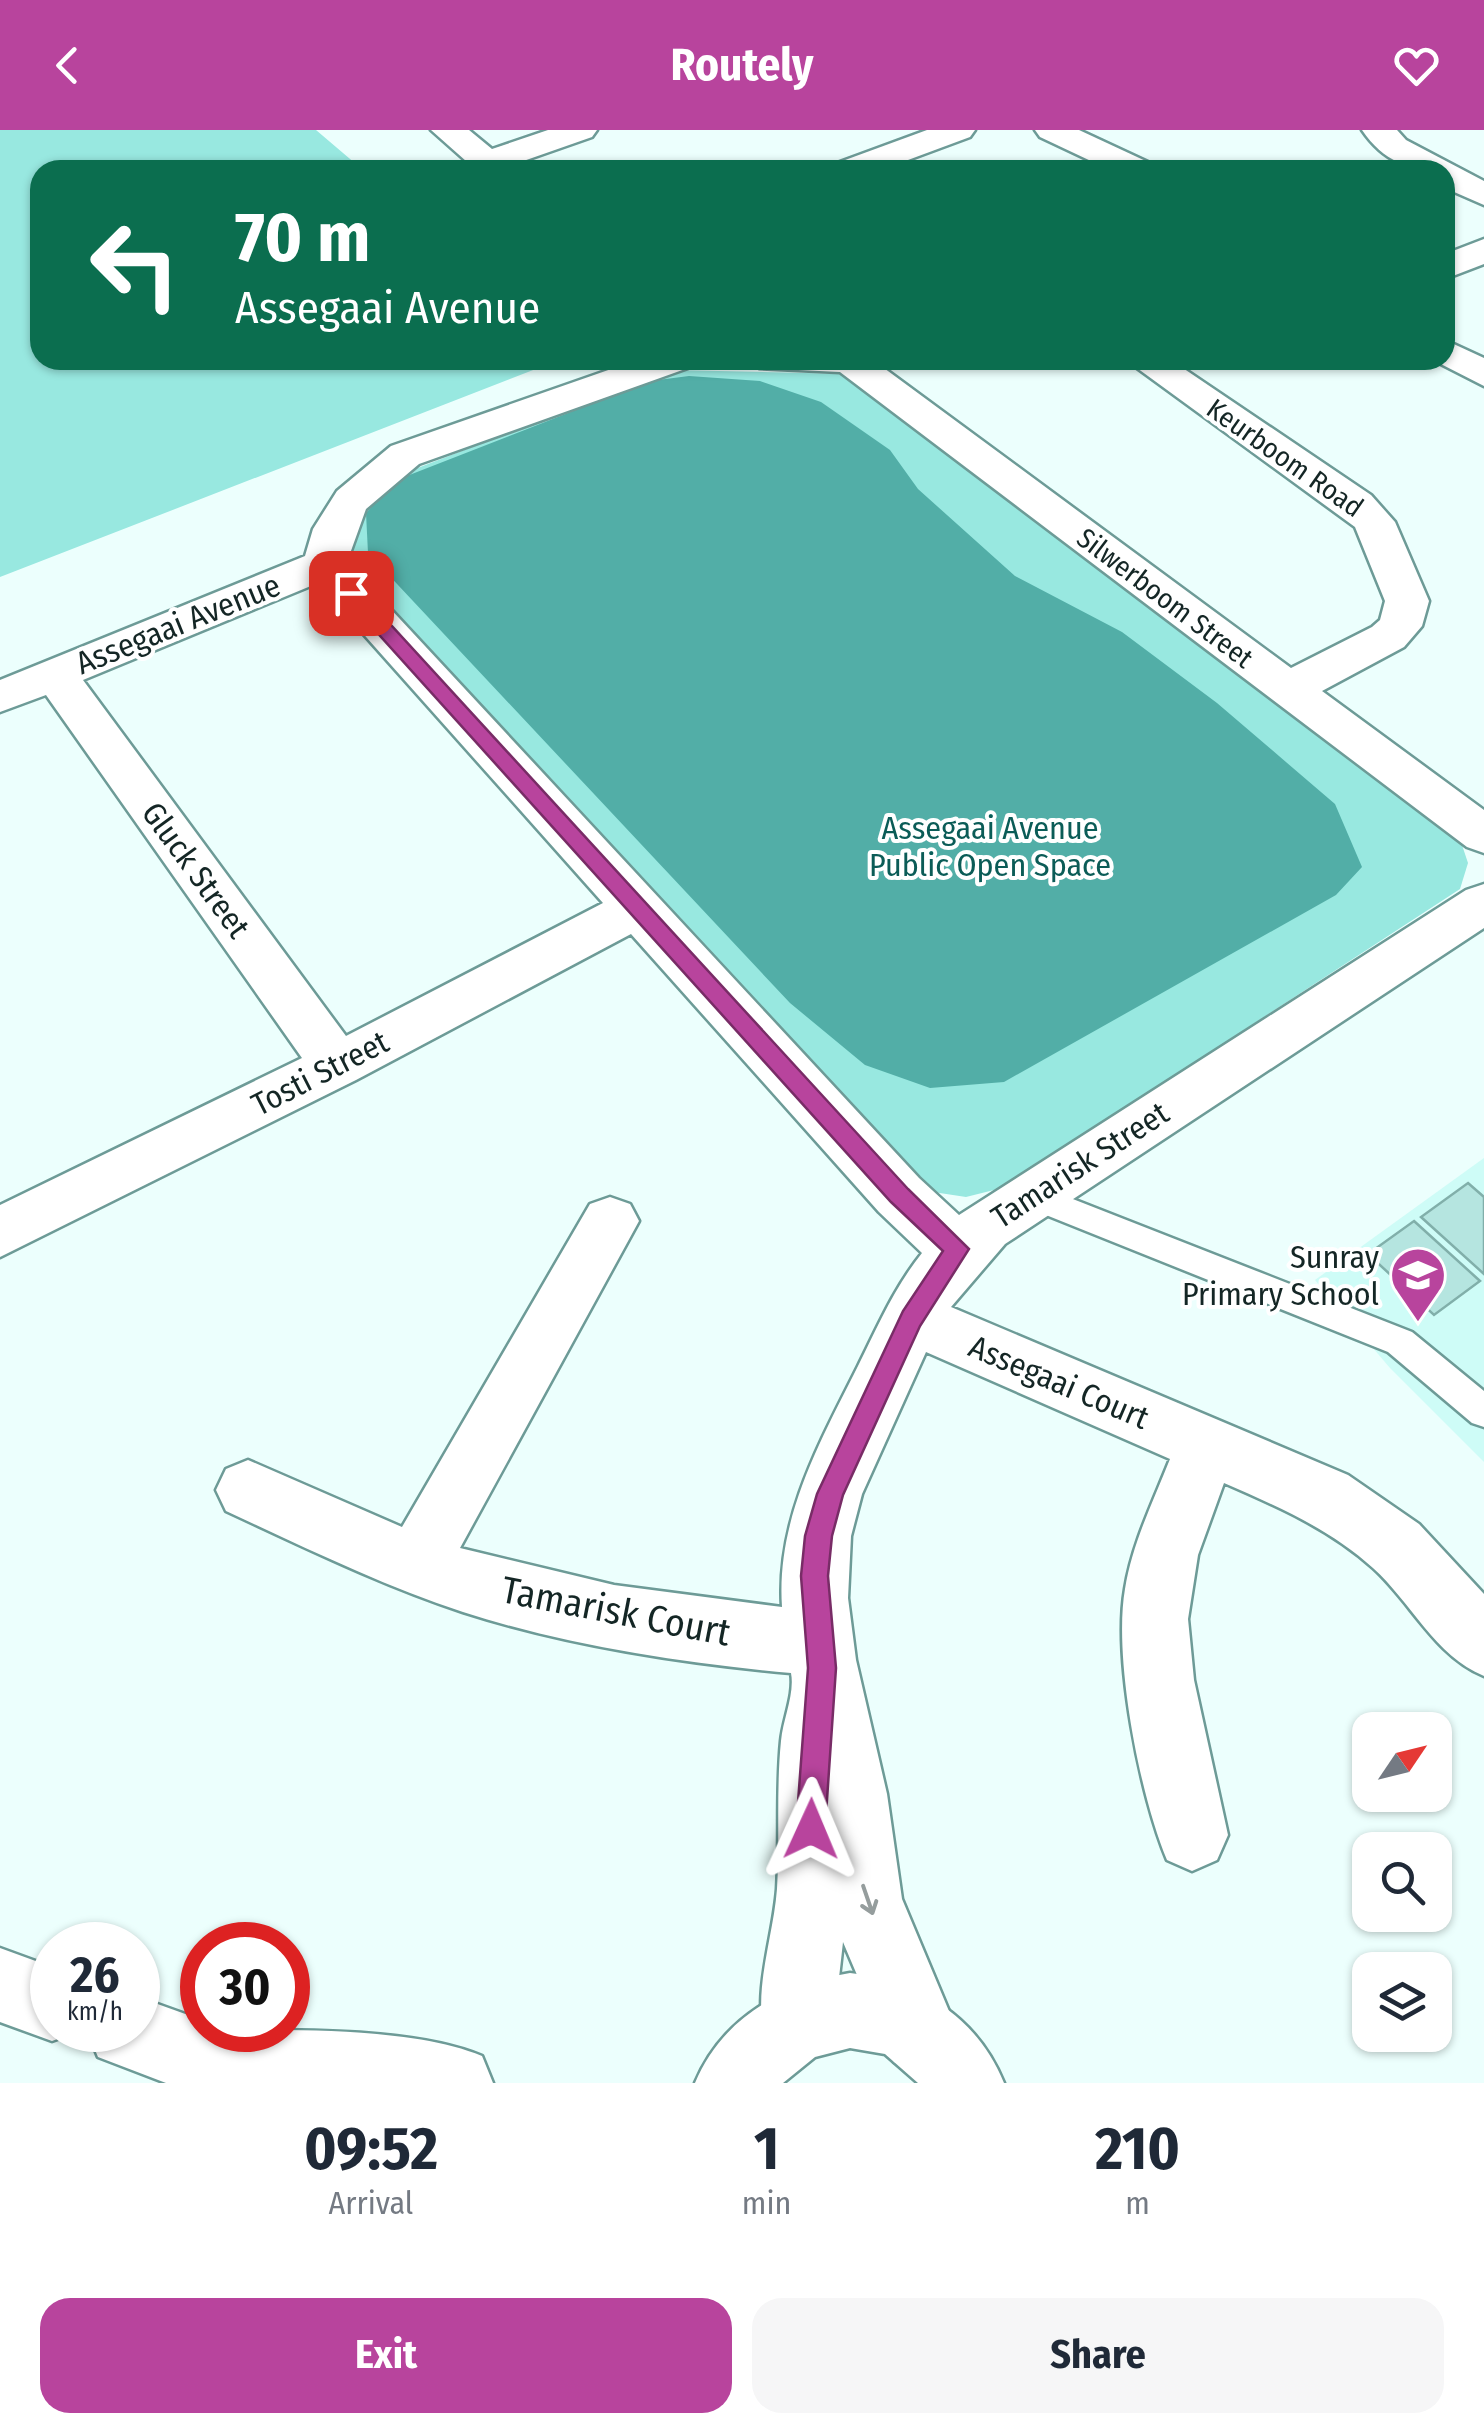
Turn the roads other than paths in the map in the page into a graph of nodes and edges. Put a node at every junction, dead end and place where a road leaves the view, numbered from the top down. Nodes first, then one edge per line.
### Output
1 (448, 130) edge
2 (580, 130) edge
3 (957, 130) edge
4 (1052, 130) edge
5 (1379, 130) edge
6 (1110, 151) edge
7 (486, 160) edge
8 (508, 160) edge
9 (876, 160) edge
10 (1418, 160) edge
11 (1455, 179) edge
12 (1484, 195) edge
13 (1484, 250) edge
14 (1455, 263) edge
15 (1455, 357) edge
16 (646, 370) edge
17 (861, 370) edge
18 (1160, 370) edge
19 (1484, 374) edge
20 (325, 564) junction
21 (55, 674) junction
22 (1288, 689) junction
23 (0, 696) edge
24 (1484, 834) edge
25 (1484, 903) edge
26 (638, 908) junction
27 (337, 1065) junction
28 (1032, 1196) junction
29 (610, 1222) dead end
30 (0, 1232) edge
31 (957, 1249) junction
32 (911, 1318) junction
33 (1484, 1412) edge
34 (1207, 1446) junction
35 (248, 1490) dead end
36 (416, 1564) junction
37 (1484, 1643) edge
38 (820, 1655) junction
39 (1192, 1835) dead end
40 (0, 1985) edge
41 (30, 1996) edge
42 (796, 2022) junction
43 (160, 2042) edge
44 (956, 2068) edge
45 (237, 2070) edge
46 (455, 2083) edge
47 (733, 2083) edge

1 - 7 street
2 - 8 street
3 - 9 street
4 - 6 street
5 - 10 street
11 - 12 street
13 - 14 street
15 - 19 street
16 - 20 street
17 - 22 street, Silwerboom Street
18 - 22 street, Keurboom Road
20 - 21 street, Assegaai Avenue
20 - 26 street
21 - 23 street, Assegaai Avenue
21 - 27 street, Gluck Street
22 - 24 street, Silwerboom Street
25 - 28 street, Tamarisk Street
26 - 27 street, Tosti Street
26 - 31 street
27 - 30 street, Tosti Street
28 - 31 street, Tamarisk Street
28 - 33 lane
29 - 36 street
31 - 32 street, Tamarisk Street
32 - 34 street, Assegaai Court
32 - 38 street, Tamarisk Street
34 - 37 street, Assegaai Court
34 - 39 street
35 - 36 street, Tamarisk Court
36 - 38 street, Tamarisk Court
38 - 42 street, Tamarisk Street
38 -> 44 street, Tamarisk Street
40 - 41 street
42 - 44 street
42 - 47 street
43 - 45 street
45 - 46 street

